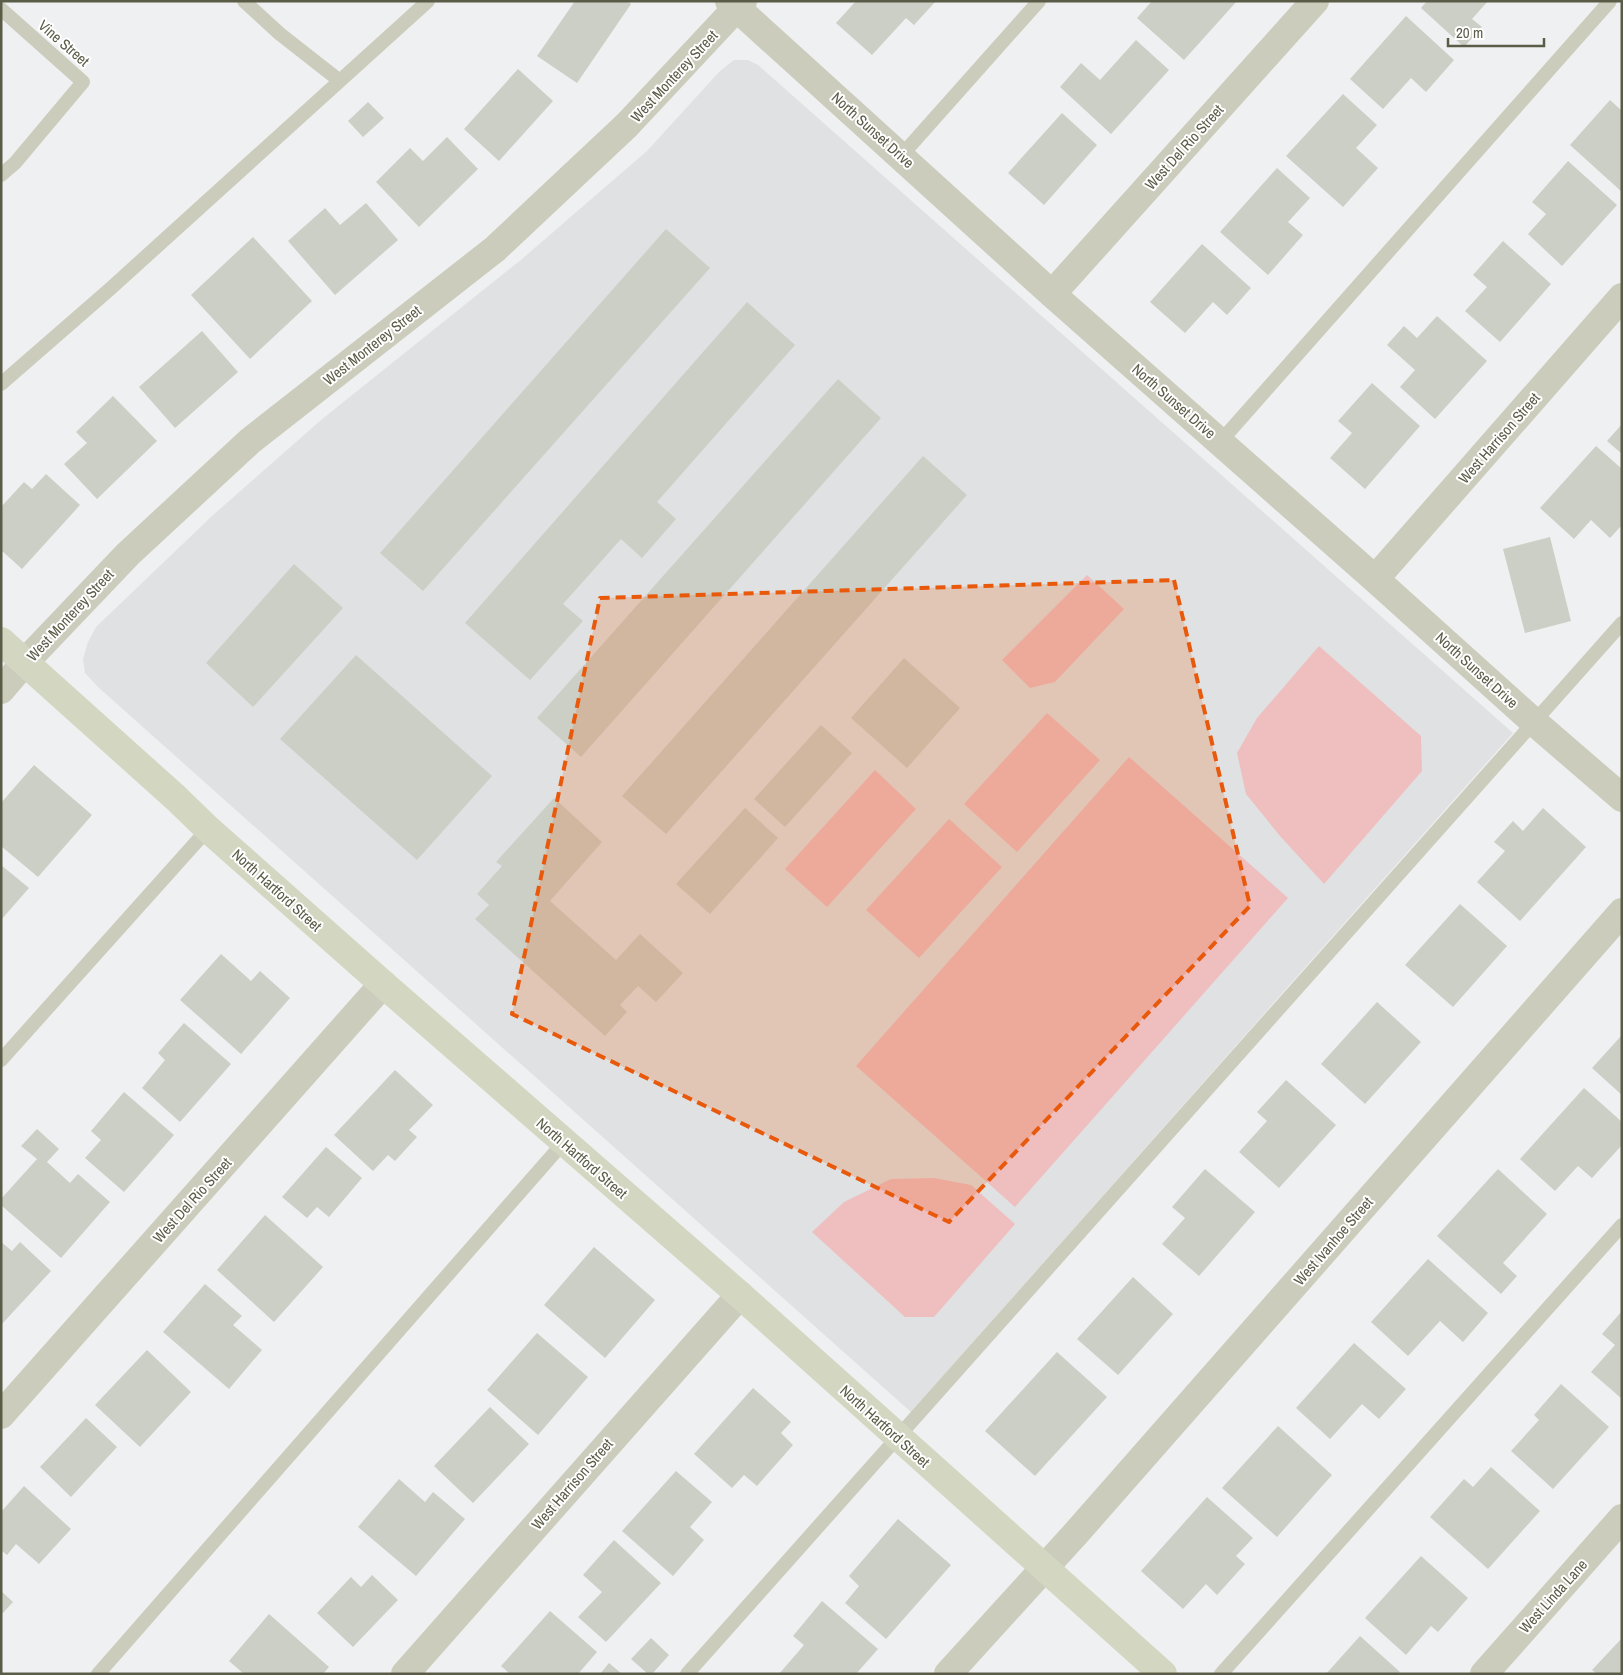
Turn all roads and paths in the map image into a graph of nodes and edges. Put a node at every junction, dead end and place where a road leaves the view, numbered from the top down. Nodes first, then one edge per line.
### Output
1 (244, 1) edge
2 (428, 1) edge
3 (1039, 1) edge
4 (1315, 1) edge
5 (1610, 1) edge
6 (737, 4) edge
7 (1, 9) edge
8 (340, 81) junction
9 (901, 156) junction
10 (1, 175) edge
11 (1052, 294) junction
12 (1622, 297) edge
13 (1, 384) edge
14 (1220, 442) junction
15 (1376, 579) junction
16 (1622, 623) edge
17 (1, 641) edge
18 (26, 662) junction
19 (1, 690) edge
20 (1534, 722) junction
21 (1622, 798) edge
22 (208, 829) junction
23 (1622, 912) edge
24 (383, 984) junction
25 (1, 1060) edge
26 (564, 1142) junction
27 (1622, 1225) edge
28 (740, 1295) junction
29 (1, 1415) edge
30 (897, 1436) junction
31 (1622, 1518) edge
32 (1043, 1568) junction
33 (98, 1674) edge
34 (405, 1674) edge
35 (686, 1674) edge
36 (948, 1674) edge
37 (1163, 1674) edge
38 (1221, 1674) edge
39 (1484, 1674) edge

1 - 8 lane
2 - 8 lane
3 - 9 lane
4 - 11 street, West Del Rio Street
5 - 14 lane
6 - 9 street, North Sunset Drive
6 - 18 street, West Monterey Street
7 - 10 lane, Vine Street
8 - 13 lane
9 - 11 street, North Sunset Drive
11 - 14 street, North Sunset Drive
12 - 15 street, West Harrison Street
14 - 15 street, North Sunset Drive
15 - 20 street, North Sunset Drive
16 - 20 lane
17 - 18 street, North Hartford Street
18 - 19 street, West Monterey Street
18 - 22 street, North Hartford Street
20 - 21 street, North Sunset Drive
20 - 30 lane
22 - 24 street, North Hartford Street
22 - 25 lane
23 - 32 street, West Ivanhoe Street
24 - 26 street, North Hartford Street
24 - 29 street, West Del Rio Street
26 - 28 street, North Hartford Street
26 - 33 lane
27 - 38 lane
28 - 30 street, North Hartford Street
28 - 34 street, West Harrison Street
30 - 32 street, North Hartford Street
30 - 35 lane
31 - 39 street, West Linda Lane
32 - 36 street, West Ivanhoe Street
32 - 37 street, North Hartford Street

